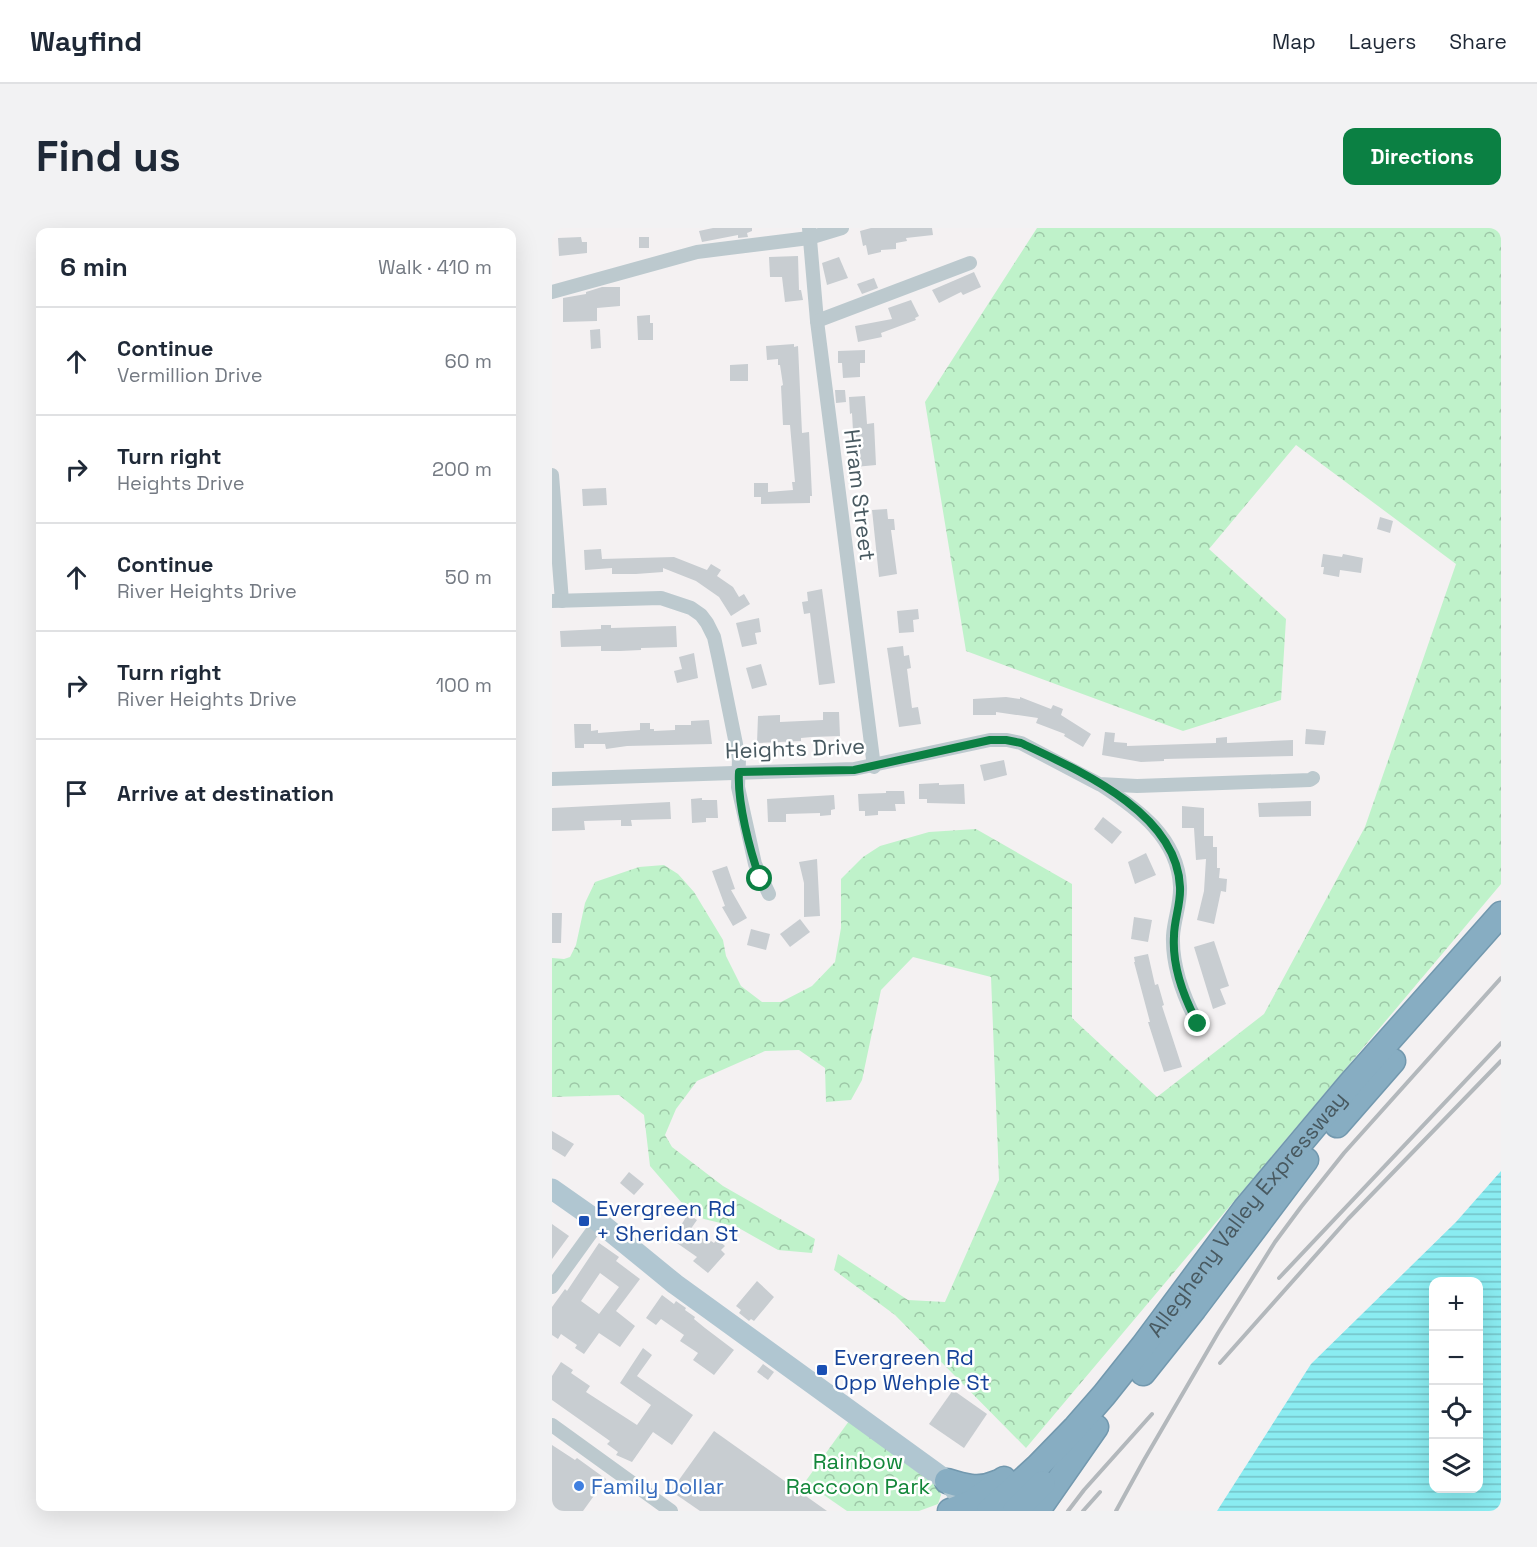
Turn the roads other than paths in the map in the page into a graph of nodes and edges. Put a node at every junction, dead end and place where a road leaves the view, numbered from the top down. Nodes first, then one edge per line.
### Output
1 (842, 228) edge
2 (809, 233) edge
3 (970, 263) dead end
4 (552, 292) edge
5 (817, 321) junction
6 (552, 475) edge
7 (554, 515) edge
8 (557, 601) edge
9 (874, 766) junction
10 (739, 772) junction
11 (1313, 777) dead end
12 (552, 779) edge
13 (1099, 783) junction
14 (769, 894) dead end
15 (1501, 914) edge
16 (1501, 937) edge
17 (1198, 1024) dead end
18 (552, 1189) edge
19 (1245, 1209) junction
20 (599, 1222) junction
21 (552, 1287) edge
22 (552, 1425) edge
23 (1096, 1426) junction
24 (947, 1480) junction
25 (1004, 1480) junction
26 (953, 1510) edge
27 (671, 1511) edge
28 (989, 1511) edge
29 (1015, 1511) edge
30 (1035, 1511) edge

1 - 2 street
2 - 4 street
2 - 5 street, Hiram Street
3 - 5 street
5 - 9 street, Hiram Street
6 - 7 street
7 - 8 street
8 - 10 street
9 - 10 street, Heights Drive
9 - 13 street, Heights Drive
10 - 12 street, Heights Drive
10 - 14 street
11 - 13 street, Heights Drive
13 - 17 street
15 - 19 highway, Allegheny Valley Expressway
16 - 23 highway, Allegheny Valley Expressway
18 - 20 main road
19 - 25 highway
19 - 28 highway, Allegheny Valley Expressway
20 - 21 street
20 - 24 main road
22 - 27 street
23 - 29 highway, Allegheny Valley Expressway
23 - 30 highway
24 - 25 highway
24 - 26 main road
25 - 26 highway

